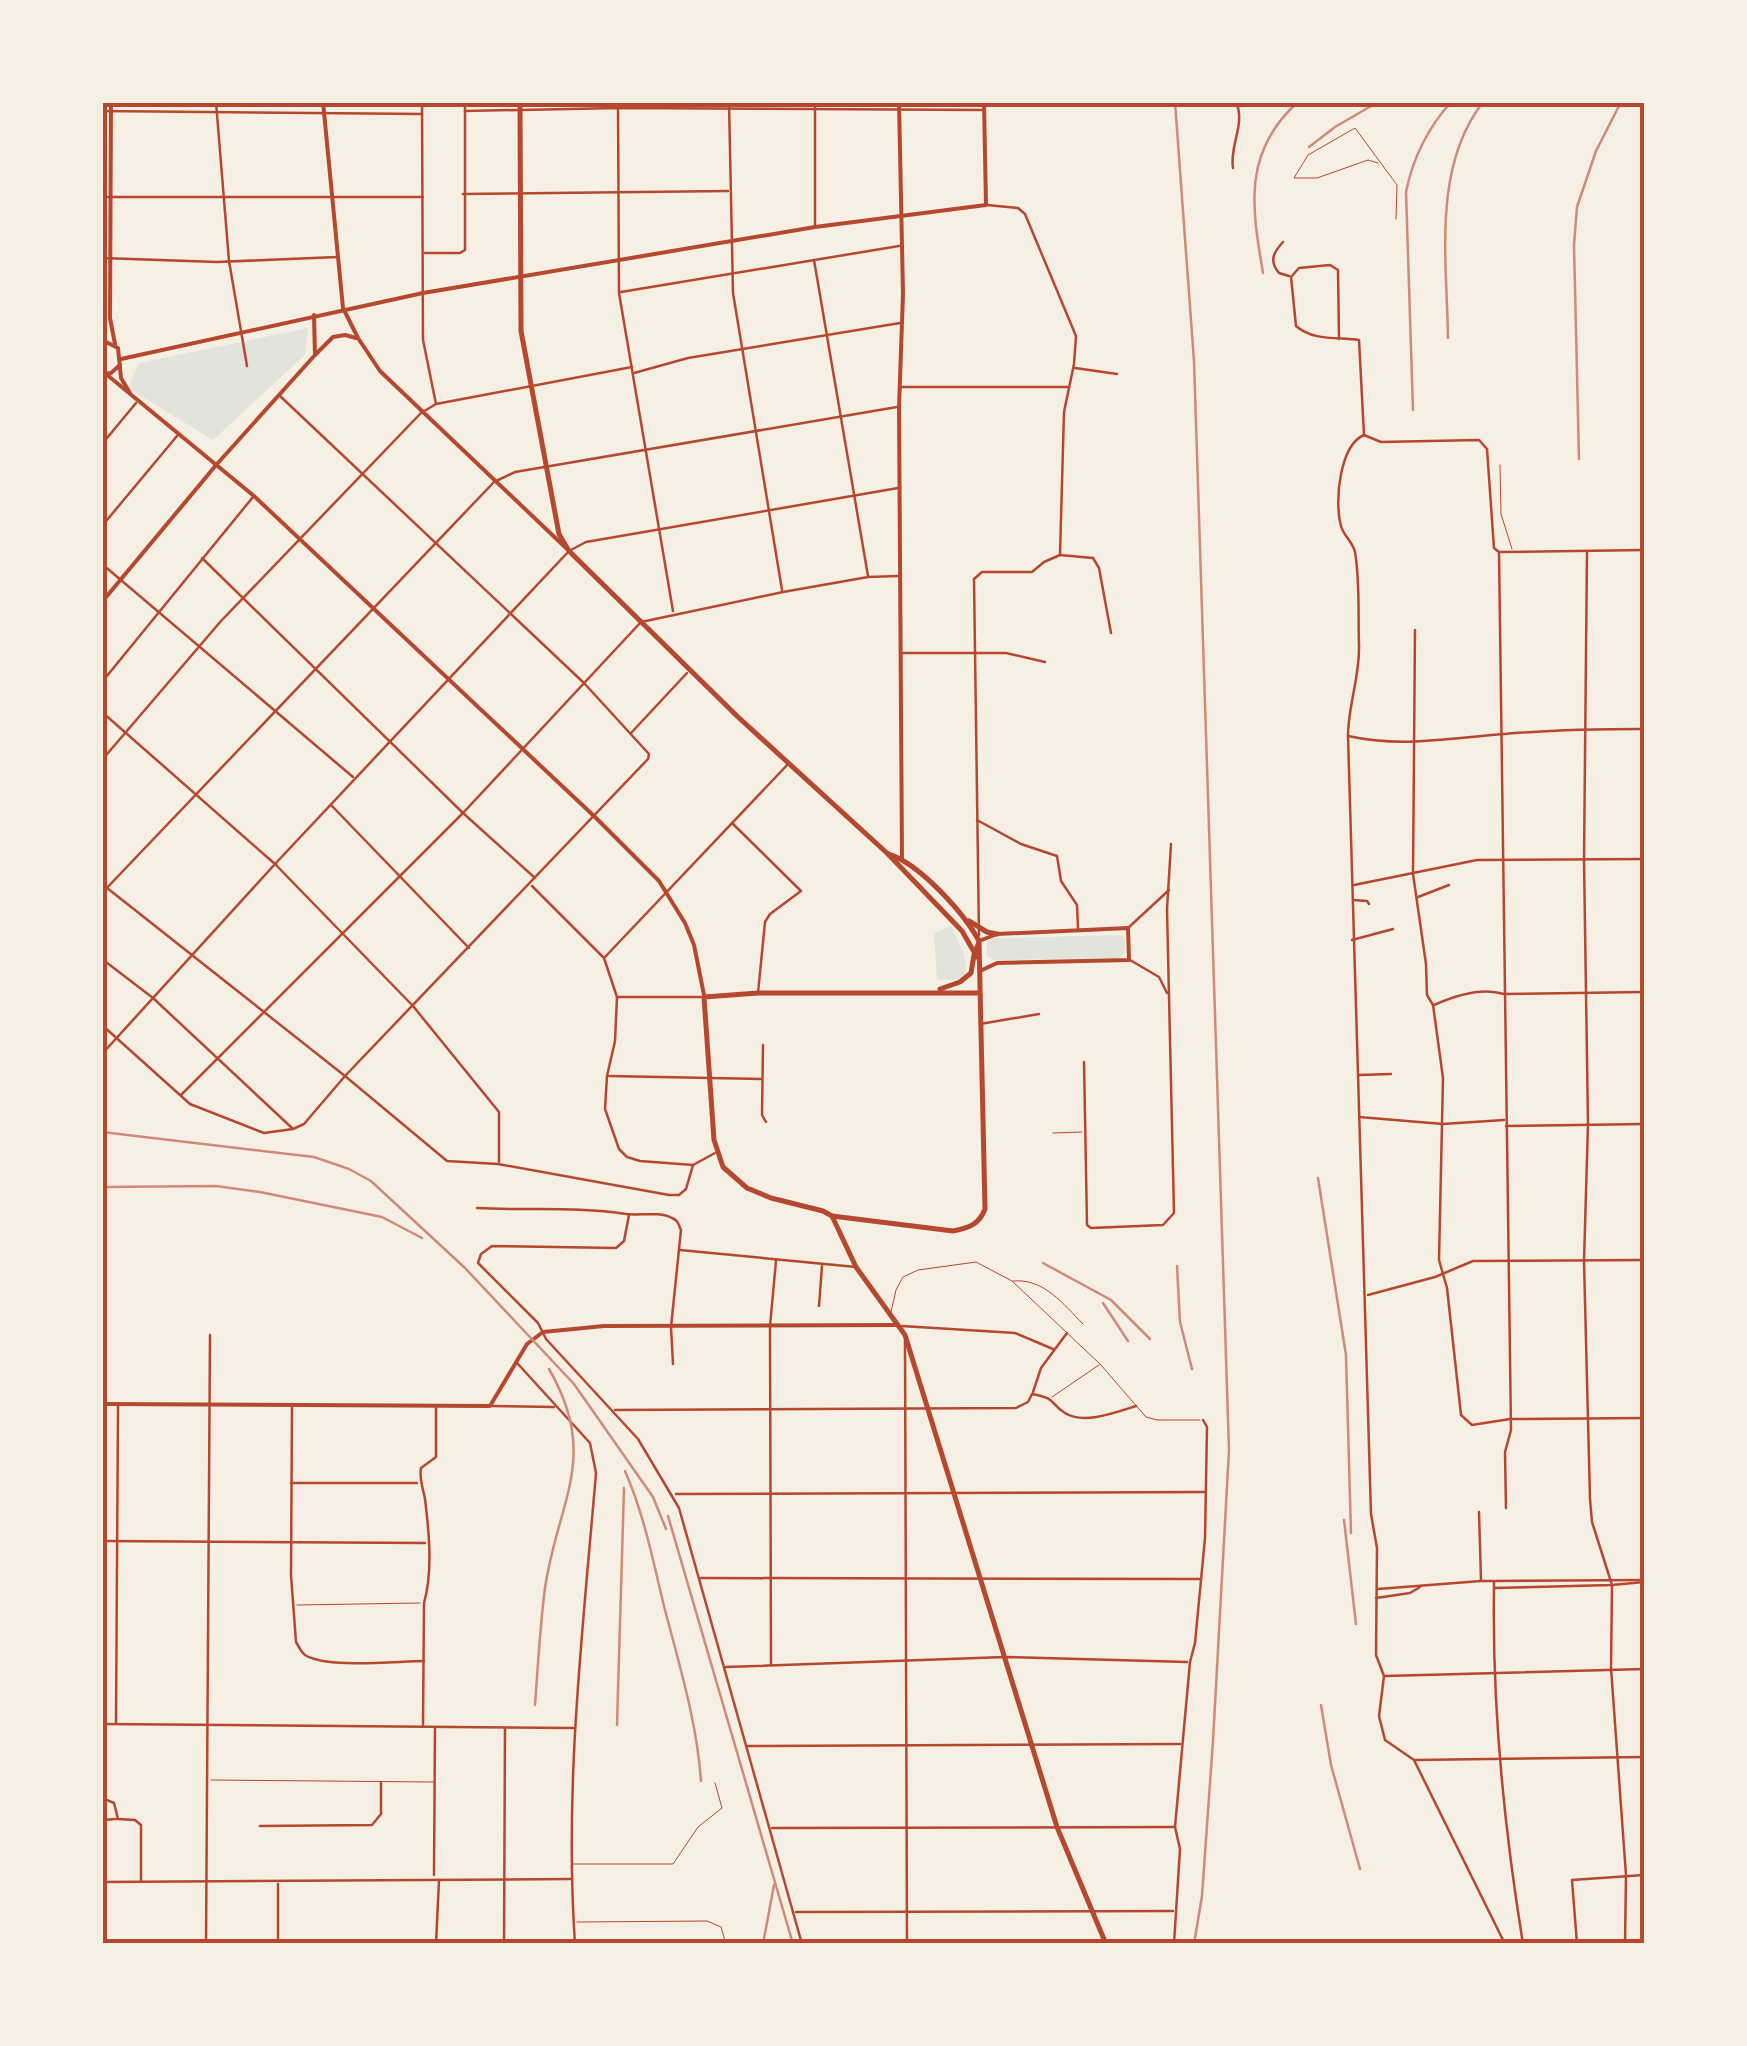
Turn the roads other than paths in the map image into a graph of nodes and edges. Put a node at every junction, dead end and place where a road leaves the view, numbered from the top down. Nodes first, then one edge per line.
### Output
1 (111, 102) edge
2 (216, 102) edge
3 (324, 102) edge
4 (422, 102) edge
5 (466, 102) edge
6 (520, 102) edge
7 (815, 102) edge
8 (900, 102) edge
9 (984, 102) edge
10 (1236, 102) edge
11 (618, 105) edge
12 (729, 105) edge
13 (815, 109) junction
14 (900, 110) junction
15 (984, 110) junction
16 (102, 111) edge
17 (111, 111) junction
18 (465, 111) junction
19 (216, 112) junction
20 (520, 112) junction
21 (325, 114) junction
22 (422, 114) junction
23 (1378, 163) junction
24 (1234, 168) dead end
25 (730, 191) junction
26 (618, 192) junction
27 (464, 194) junction
28 (520, 194) junction
29 (224, 196) junction
30 (423, 197) junction
31 (102, 198) edge
32 (112, 198) junction
33 (332, 198) junction
34 (986, 205) junction
35 (901, 214) junction
36 (1396, 219) dead end
37 (815, 227) junction
38 (730, 242) junction
39 (1283, 242) dead end
40 (901, 246) junction
41 (424, 253) junction
42 (339, 257) junction
43 (102, 258) edge
44 (112, 258) junction
45 (619, 260) junction
46 (814, 260) junction
47 (230, 262) junction
48 (732, 274) junction
49 (1291, 276) junction
50 (520, 277) junction
51 (422, 293) junction
52 (620, 293) junction
53 (344, 308) junction
54 (314, 315) junction
55 (902, 323) junction
56 (241, 331) junction
57 (827, 335) junction
58 (358, 338) junction
59 (1339, 339) junction
60 (102, 340) edge
61 (115, 344) junction
62 (742, 349) junction
63 (315, 355) junction
64 (120, 362) junction
65 (247, 366) dead end
66 (632, 367) junction
67 (1074, 368) junction
68 (634, 373) junction
69 (104, 374) edge
70 (1116, 374) dead end
71 (900, 386) junction
72 (534, 388) junction
73 (1069, 388) junction
74 (279, 395) junction
75 (135, 400) junction
76 (436, 404) junction
77 (899, 407) junction
78 (421, 413) junction
79 (841, 416) junction
80 (756, 431) junction
81 (178, 435) junction
82 (1364, 435) junction
83 (102, 444) edge
84 (647, 450) junction
85 (217, 464) junction
86 (1500, 465) dead end
87 (548, 466) junction
88 (361, 472) junction
89 (494, 482) junction
90 (900, 488) junction
91 (254, 496) junction
92 (854, 496) junction
93 (770, 510) junction
94 (102, 526) edge
95 (659, 529) junction
96 (300, 538) junction
97 (435, 543) junction
98 (1644, 550) edge
99 (569, 551) junction
100 (1499, 552) junction
101 (1513, 552) junction
102 (1587, 552) junction
103 (1060, 556) junction
104 (202, 558) junction
105 (102, 564) edge
106 (900, 576) junction
107 (868, 578) junction
108 (121, 580) junction
109 (783, 592) junction
110 (244, 596) junction
111 (102, 602) edge
112 (374, 609) junction
113 (159, 612) junction
114 (674, 613) junction
115 (511, 614) junction
116 (641, 622) junction
117 (1415, 630) dead end
118 (1111, 633) dead end
119 (200, 648) junction
120 (901, 653) junction
121 (974, 653) junction
122 (1044, 662) dead end
123 (318, 668) junction
124 (690, 670) junction
125 (448, 679) junction
126 (102, 682) edge
127 (584, 683) junction
128 (276, 711) junction
129 (102, 712) edge
130 (1644, 729) edge
131 (1586, 730) junction
132 (128, 731) junction
133 (630, 734) junction
134 (1500, 734) junction
135 (1348, 736) junction
136 (390, 742) junction
137 (1416, 743) junction
138 (523, 748) junction
139 (102, 760) edge
140 (790, 762) junction
141 (354, 778) junction
142 (198, 795) junction
143 (330, 805) junction
144 (462, 814) junction
145 (595, 816) junction
146 (976, 818) junction
147 (731, 822) junction
148 (1171, 844) dead end
149 (888, 854) junction
150 (902, 858) junction
151 (1644, 859) edge
152 (1584, 860) junction
153 (1501, 862) junction
154 (275, 864) junction
155 (903, 873) junction
156 (1413, 874) junction
157 (400, 877) junction
158 (536, 879) junction
159 (531, 885) junction
160 (1351, 885) junction
161 (1449, 885) dead end
162 (105, 886) edge
163 (1170, 889) junction
164 (666, 891) junction
165 (102, 893) edge
166 (1416, 897) junction
167 (1352, 900) junction
168 (1369, 904) dead end
169 (962, 916) junction
170 (979, 927) junction
171 (1128, 928) junction
172 (1078, 930) junction
173 (1393, 930) dead end
174 (344, 933) junction
175 (998, 934) junction
176 (1352, 940) junction
177 (979, 941) junction
178 (470, 949) junction
179 (192, 954) junction
180 (976, 956) junction
181 (604, 958) junction
182 (102, 959) edge
183 (1129, 960) junction
184 (997, 962) junction
185 (980, 971) junction
186 (934, 991) junction
187 (1644, 992) edge
188 (758, 993) junction
189 (979, 993) junction
190 (1504, 994) junction
191 (1587, 994) junction
192 (617, 997) junction
193 (704, 997) junction
194 (152, 998) junction
195 (1169, 999) junction
196 (1433, 1005) junction
197 (413, 1006) junction
198 (264, 1012) junction
199 (1039, 1014) dead end
200 (978, 1024) junction
201 (102, 1025) edge
202 (118, 1038) junction
203 (763, 1044) dead end
204 (102, 1054) edge
205 (216, 1058) junction
206 (1084, 1062) dead end
207 (1391, 1074) dead end
208 (345, 1076) junction
209 (607, 1076) junction
210 (1358, 1076) junction
211 (710, 1079) junction
212 (762, 1080) junction
213 (180, 1096) junction
214 (1358, 1117) junction
215 (1506, 1120) junction
216 (766, 1122) dead end
217 (1443, 1124) junction
218 (1588, 1124) junction
219 (1644, 1124) edge
220 (1506, 1126) junction
221 (293, 1130) junction
222 (1086, 1132) junction
223 (1052, 1133) dead end
224 (716, 1152) junction
225 (498, 1164) junction
226 (694, 1165) junction
227 (477, 1208) dead end
228 (630, 1215) junction
229 (832, 1216) junction
230 (678, 1250) junction
231 (776, 1260) junction
232 (1509, 1260) junction
233 (1644, 1260) edge
234 (1584, 1261) junction
235 (822, 1264) junction
236 (856, 1267) junction
237 (1444, 1274) junction
238 (1012, 1281) junction
239 (1366, 1296) junction
240 (819, 1306) dead end
241 (891, 1312) junction
242 (1083, 1324) dead end
243 (770, 1326) junction
244 (901, 1326) junction
245 (671, 1327) junction
246 (543, 1332) junction
247 (1067, 1333) junction
248 (210, 1335) dead end
249 (905, 1335) junction
250 (1053, 1349) junction
251 (516, 1362) junction
252 (673, 1364) dead end
253 (1100, 1364) junction
254 (1032, 1394) junction
255 (1052, 1398) junction
256 (102, 1404) edge
257 (118, 1404) junction
258 (210, 1405) junction
259 (292, 1406) junction
260 (436, 1406) junction
261 (490, 1406) junction
262 (1136, 1406) junction
263 (556, 1407) junction
264 (770, 1408) junction
265 (905, 1408) junction
266 (929, 1409) junction
267 (613, 1410) junction
268 (1590, 1418) junction
269 (1644, 1418) edge
270 (1510, 1419) junction
271 (1203, 1420) joint
272 (292, 1483) junction
273 (419, 1483) junction
274 (905, 1492) junction
275 (1204, 1492) junction
276 (771, 1493) junction
277 (955, 1493) junction
278 (673, 1494) junction
279 (1506, 1508) dead end
280 (1479, 1512) dead end
281 (102, 1541) edge
282 (118, 1541) junction
283 (208, 1542) junction
284 (291, 1542) junction
285 (426, 1543) junction
286 (906, 1577) junction
287 (699, 1578) junction
288 (771, 1578) junction
289 (981, 1579) junction
290 (1201, 1579) junction
291 (1611, 1579) junction
292 (1481, 1581) junction
293 (1494, 1581) junction
294 (1644, 1581) edge
295 (1421, 1586) junction
296 (1612, 1586) junction
297 (1494, 1588) junction
298 (1376, 1589) junction
299 (1376, 1598) junction
300 (424, 1603) junction
301 (294, 1605) junction
302 (1005, 1657) junction
303 (424, 1661) junction
304 (905, 1661) junction
305 (1190, 1662) junction
306 (771, 1666) junction
307 (724, 1667) junction
308 (1611, 1668) junction
309 (1644, 1669) edge
310 (1493, 1672) junction
311 (1384, 1676) junction
312 (102, 1724) edge
313 (116, 1724) junction
314 (208, 1725) junction
315 (423, 1726) junction
316 (435, 1727) junction
317 (505, 1727) junction
318 (574, 1728) junction
319 (1032, 1744) junction
320 (1182, 1744) junction
321 (906, 1745) junction
322 (746, 1746) junction
323 (1616, 1756) junction
324 (1502, 1757) junction
325 (1644, 1757) edge
326 (1414, 1760) junction
327 (208, 1780) junction
328 (382, 1782) junction
329 (435, 1782) junction
330 (715, 1783) dead end
331 (102, 1798) edge
332 (118, 1819) junction
333 (102, 1820) edge
334 (260, 1826) dead end
335 (1058, 1827) junction
336 (1175, 1827) junction
337 (770, 1828) junction
338 (907, 1828) junction
339 (572, 1864) junction
340 (1644, 1874) edge
341 (1626, 1875) junction
342 (436, 1878) junction
343 (504, 1878) junction
344 (572, 1879) junction
345 (102, 1882) edge
346 (141, 1882) junction
347 (207, 1883) junction
348 (278, 1883) junction
349 (1090, 1911) junction
350 (1176, 1911) junction
351 (794, 1912) junction
352 (907, 1912) junction
353 (574, 1922) junction
354 (102, 1942) edge
355 (206, 1943) edge
356 (278, 1944) edge
357 (436, 1944) edge
358 (504, 1944) edge
359 (575, 1944) edge
360 (726, 1944) edge
361 (802, 1944) edge
362 (907, 1944) edge
363 (1106, 1944) edge
364 (1174, 1944) edge
365 (1505, 1944) edge
366 (1524, 1944) edge
367 (1577, 1944) edge
368 (1625, 1944) edge

1 - 17 street
2 - 19 street
3 - 21 street
4 - 22 street
5 - 18 street
6 - 20 main road
7 - 13 street
8 - 14 street
9 - 15 street
10 - 24 street
11 - 12 street
11 - 20 street
11 - 26 street
12 - 13 street
12 - 25 street
13 - 14 street
13 - 37 street
14 - 15 street
14 - 35 street
15 - 34 street
16 - 17 street
17 - 19 street
17 - 32 street
18 - 20 street
18 - 27 street
19 - 21 street
19 - 29 street
20 - 28 main road
21 - 22 street
21 - 33 street
22 - 30 street
23 - 23 lane
23 - 36 lane
25 - 26 street
25 - 38 street
26 - 28 street
26 - 45 street
27 - 28 street
27 - 41 street
28 - 50 main road
29 - 32 street
29 - 33 street
29 - 47 street
30 - 33 street
30 - 41 street
31 - 32 street
32 - 44 street
33 - 42 street
34 - 35 street
34 - 67 street
35 - 37 street
35 - 40 street
37 - 38 street
38 - 45 street
38 - 48 street
39 - 49 street
40 - 46 street
40 - 55 street
41 - 51 street
42 - 47 street
42 - 53 street
43 - 44 street
44 - 47 street
44 - 61 street
45 - 50 street
45 - 52 street
46 - 48 street
46 - 57 street
47 - 56 street
48 - 52 street
48 - 62 street
49 - 59 street
49 - 59 street
50 - 51 street
50 - 72 main road
51 - 53 street
51 - 76 street
52 - 66 street
53 - 54 street
53 - 58 street
54 - 56 street
54 - 63 street
55 - 57 street
55 - 71 street
56 - 64 street
56 - 65 street
57 - 62 street
57 - 79 street
58 - 63 street
58 - 78 street
59 - 82 street
60 - 61 street
61 - 64 street
62 - 68 street
62 - 80 street
63 - 74 street
64 - 69 street
64 - 75 street
66 - 68 street
66 - 72 street
67 - 70 street
67 - 73 street
68 - 84 street
69 - 75 street
71 - 73 street
71 - 77 street
72 - 76 street
72 - 87 main road
73 - 103 street
74 - 85 street
74 - 88 street
75 - 81 street
75 - 83 street
76 - 78 street
77 - 79 street
77 - 90 street
78 - 88 street
78 - 89 street
79 - 80 street
79 - 92 street
80 - 84 street
80 - 93 street
81 - 85 street
81 - 94 street
82 - 100 street
82 - 135 street
84 - 87 street
84 - 95 street
85 - 91 street
85 - 108 street
86 - 101 lane
87 - 89 street
87 - 99 main road
88 - 96 street
88 - 97 street
89 - 97 street
89 - 99 street
90 - 92 street
90 - 106 street
91 - 96 street
91 - 104 street
92 - 93 street
92 - 107 street
93 - 95 street
93 - 109 street
95 - 99 street
95 - 114 street
96 - 110 street
96 - 112 street
97 - 112 street
97 - 115 street
98 - 102 street
99 - 115 street
99 - 116 main road
100 - 101 street
100 - 134 street
101 - 102 street
102 - 131 street
103 - 118 street
103 - 121 street
104 - 110 street
104 - 113 street
105 - 108 street
106 - 107 street
106 - 120 street
107 - 109 street
108 - 111 street
108 - 113 street
109 - 114 street
110 - 119 street
110 - 123 street
112 - 123 street
112 - 125 street
113 - 119 street
113 - 126 street
114 - 116 street
115 - 125 street
115 - 127 street
116 - 124 main road
116 - 127 street
117 - 137 street
119 - 128 street
119 - 132 street
120 - 121 street
120 - 150 street
121 - 122 street
121 - 146 street
123 - 128 street
123 - 136 street
124 - 133 street
124 - 140 main road
125 - 136 street
125 - 138 street
127 - 133 street
127 - 138 street
128 - 141 street
128 - 142 street
129 - 132 street
130 - 131 street
131 - 134 street
131 - 152 street
132 - 139 street
132 - 142 street
133 - 145 street
134 - 137 street
134 - 153 street
135 - 137 street
135 - 160 street
136 - 141 street
136 - 144 street
137 - 156 street
138 - 144 street
138 - 145 street
140 - 147 street
140 - 149 main road
141 - 143 street
142 - 154 street
142 - 162 street
143 - 154 street
143 - 157 street
144 - 157 street
144 - 158 street
145 - 158 street
145 - 164 street
146 - 170 street
146 - 172 street
147 - 164 street
147 - 188 street
148 - 163 street
149 - 150 main road
149 - 155 main road
150 - 155 street
150 - 169 main road
151 - 152 street
152 - 153 street
152 - 191 street
153 - 156 street
153 - 190 street
154 - 174 street
154 - 179 street
155 - 180 main road
156 - 160 street
156 - 166 street
157 - 174 street
157 - 178 street
158 - 159 street
159 - 178 street
159 - 181 street
160 - 167 street
161 - 166 street
162 - 165 street
162 - 179 street
163 - 171 street
163 - 195 street
164 - 181 street
164 - 193 street
166 - 196 street
167 - 168 street
167 - 176 street
169 - 170 main road
169 - 177 main road
170 - 175 main road
170 - 177 street
171 - 172 street
171 - 183 street
172 - 175 street
173 - 176 street
174 - 197 street
174 - 198 street
175 - 177 street
176 - 210 street
177 - 180 main road
178 - 197 street
179 - 194 street
179 - 198 street
180 - 184 street
180 - 185 main road
180 - 186 main road
181 - 192 street
182 - 194 street
183 - 184 street
183 - 195 street
184 - 185 street
185 - 189 main road
186 - 188 main road
186 - 189 main road
187 - 191 street
188 - 193 main road
189 - 200 main road
190 - 191 street
190 - 196 street
190 - 215 street
191 - 218 street
192 - 193 street
192 - 209 street
193 - 211 main road
194 - 202 street
194 - 205 street
195 - 222 street
196 - 217 street
197 - 208 street
197 - 225 street
198 - 205 street
198 - 208 street
199 - 200 street
200 - 229 main road
201 - 202 street
202 - 204 street
202 - 213 street
203 - 212 street
205 - 213 street
205 - 221 street
206 - 222 street
207 - 210 street
208 - 221 street
208 - 225 street
209 - 211 street
209 - 226 street
210 - 214 street
211 - 212 street
211 - 224 main road
212 - 216 street
213 - 221 street
214 - 217 street
214 - 239 street
215 - 217 street
215 - 220 street
217 - 237 street
218 - 219 street
218 - 220 street
218 - 234 street
220 - 232 street
222 - 223 lane
224 - 226 street
224 - 229 main road
225 - 226 street
227 - 228 street
228 - 230 street
228 - 246 street
229 - 236 main road
230 - 231 street
230 - 245 street
231 - 235 street
231 - 243 street
232 - 234 street
232 - 237 street
232 - 270 street
233 - 234 street
234 - 268 street
235 - 236 street
235 - 240 street
236 - 241 main road
237 - 239 street
237 - 270 street
238 - 241 lane
238 - 242 lane
238 - 247 lane
239 - 298 street
241 - 244 main road
243 - 244 street
243 - 245 street
243 - 264 street
244 - 249 main road
244 - 250 street
245 - 246 street
245 - 252 street
246 - 251 street
246 - 267 street
247 - 250 street
247 - 253 lane
248 - 258 street
249 - 265 street
249 - 266 main road
250 - 254 street
251 - 261 street
251 - 263 street
253 - 255 lane
253 - 262 lane
254 - 255 street
254 - 266 street
255 - 262 street
256 - 257 street
257 - 258 street
257 - 282 street
258 - 259 street
258 - 283 street
259 - 260 street
259 - 272 street
260 - 261 street
260 - 273 street
261 - 263 street
262 - 271 lane
263 - 318 street
264 - 265 street
264 - 267 street
264 - 276 street
265 - 266 street
265 - 274 street
266 - 277 main road
267 - 278 street
268 - 269 street
268 - 270 street
268 - 291 street
270 - 279 street
271 - 275 street
272 - 273 street
272 - 284 street
273 - 285 street
274 - 276 street
274 - 277 street
274 - 286 street
275 - 277 street
275 - 290 street
276 - 278 street
276 - 288 street
277 - 289 main road
278 - 287 street
280 - 292 street
281 - 282 street
282 - 283 street
282 - 313 street
283 - 284 street
283 - 314 street
284 - 285 street
284 - 301 street
285 - 300 street
286 - 288 street
286 - 289 street
286 - 304 street
287 - 288 street
287 - 307 street
288 - 306 street
289 - 290 street
289 - 302 main road
290 - 305 street
291 - 293 street
291 - 294 street
291 - 296 street
292 - 293 street
292 - 295 street
293 - 297 street
294 - 296 street
295 - 298 street
295 - 299 street
296 - 297 street
296 - 308 street
297 - 310 street
298 - 299 street
299 - 311 street
300 - 301 lane
300 - 303 street
301 - 303 street
302 - 304 street
302 - 305 street
302 - 319 main road
303 - 315 street
304 - 306 street
304 - 321 street
305 - 320 street
306 - 307 street
307 - 322 street
308 - 309 street
308 - 310 street
308 - 323 street
310 - 311 street
310 - 324 street
311 - 326 street
312 - 313 street
313 - 314 street
314 - 315 street
314 - 327 street
315 - 316 street
316 - 317 street
316 - 329 street
317 - 318 street
317 - 343 street
318 - 339 street
319 - 320 street
319 - 321 street
319 - 335 main road
320 - 336 street
321 - 322 street
321 - 338 street
322 - 337 street
323 - 324 street
323 - 325 street
323 - 341 street
324 - 326 street
324 - 366 street
326 - 365 street
327 - 328 lane
327 - 347 street
328 - 329 lane
328 - 334 street
329 - 342 street
330 - 339 lane
331 - 332 street
332 - 333 street
332 - 346 street
335 - 336 street
335 - 338 street
335 - 349 main road
336 - 350 street
337 - 338 street
337 - 351 street
338 - 352 street
339 - 344 street
340 - 341 street
341 - 367 street
341 - 368 street
342 - 343 street
342 - 348 street
342 - 357 street
343 - 344 street
343 - 358 street
344 - 353 street
345 - 346 street
346 - 347 street
347 - 348 street
347 - 355 street
348 - 356 street
349 - 350 street
349 - 352 street
349 - 363 main road
350 - 364 street
351 - 352 street
351 - 361 street
352 - 362 street
353 - 359 street
353 - 360 lane
354 - 355 street

